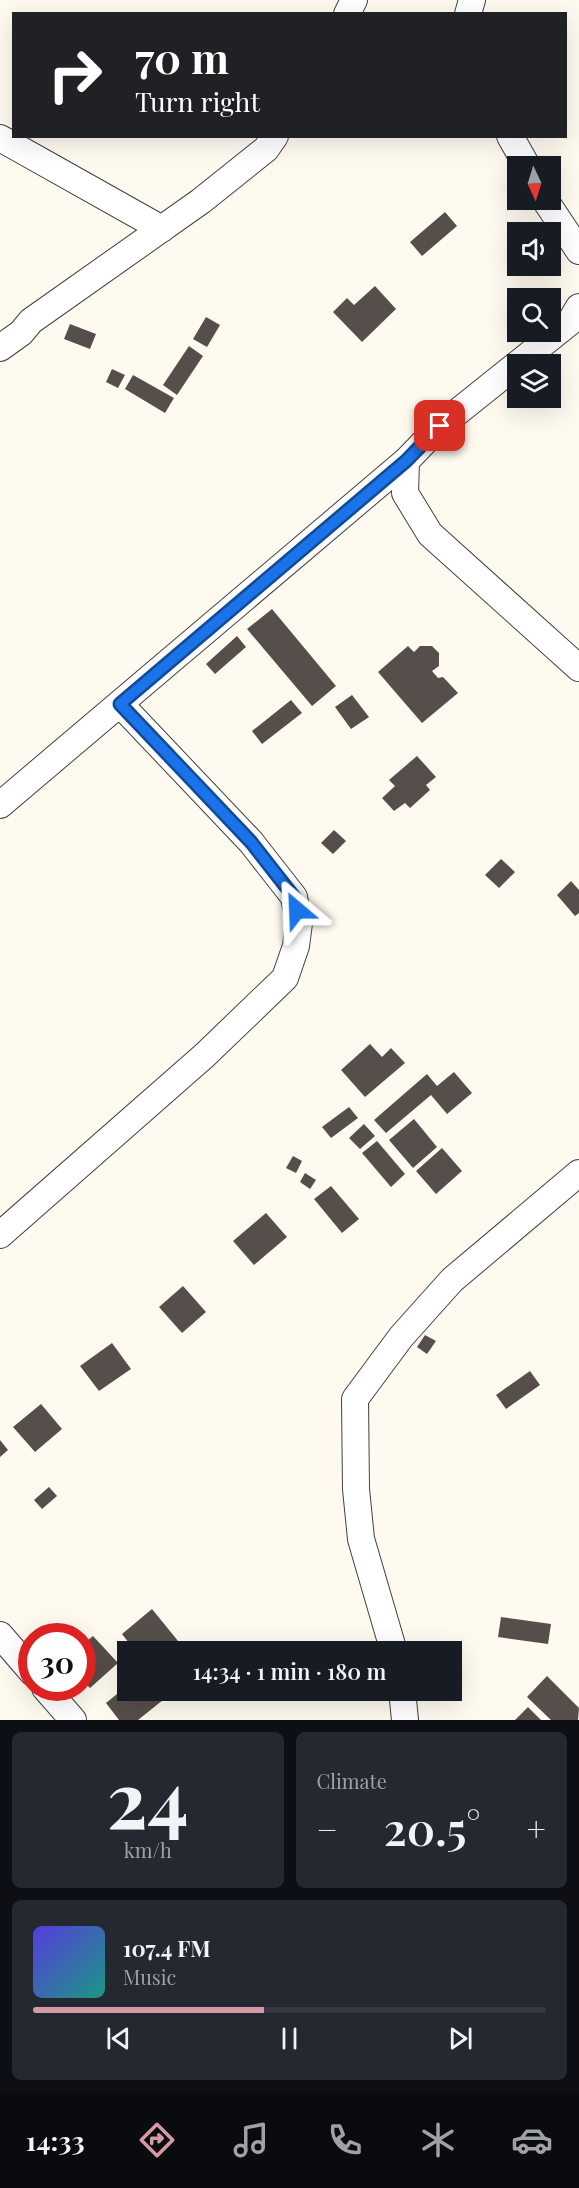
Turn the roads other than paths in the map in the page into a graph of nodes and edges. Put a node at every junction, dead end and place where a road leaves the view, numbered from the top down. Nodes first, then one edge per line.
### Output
1 (0, 138) edge
2 (274, 138) edge
3 (511, 138) edge
4 (521, 156) edge
5 (552, 210) edge
6 (162, 228) junction
7 (579, 251) edge
8 (579, 307) edge
9 (0, 348) edge
10 (406, 461) junction
11 (579, 668) edge
12 (120, 704) junction
13 (0, 804) edge
14 (579, 1173) edge
15 (0, 1235) edge
16 (0, 1635) edge
17 (391, 1641) edge
18 (18, 1656) edge
19 (56, 1701) edge
20 (403, 1701) edge
21 (73, 1720) edge
22 (405, 1720) edge

1 - 6 street
2 - 6 street
3 - 4 street
5 - 7 street
6 - 9 street
8 - 10 street
10 - 11 street
10 - 12 street
12 - 13 street
12 - 15 street
14 - 17 street
16 - 18 street
19 - 21 street
20 - 22 street

